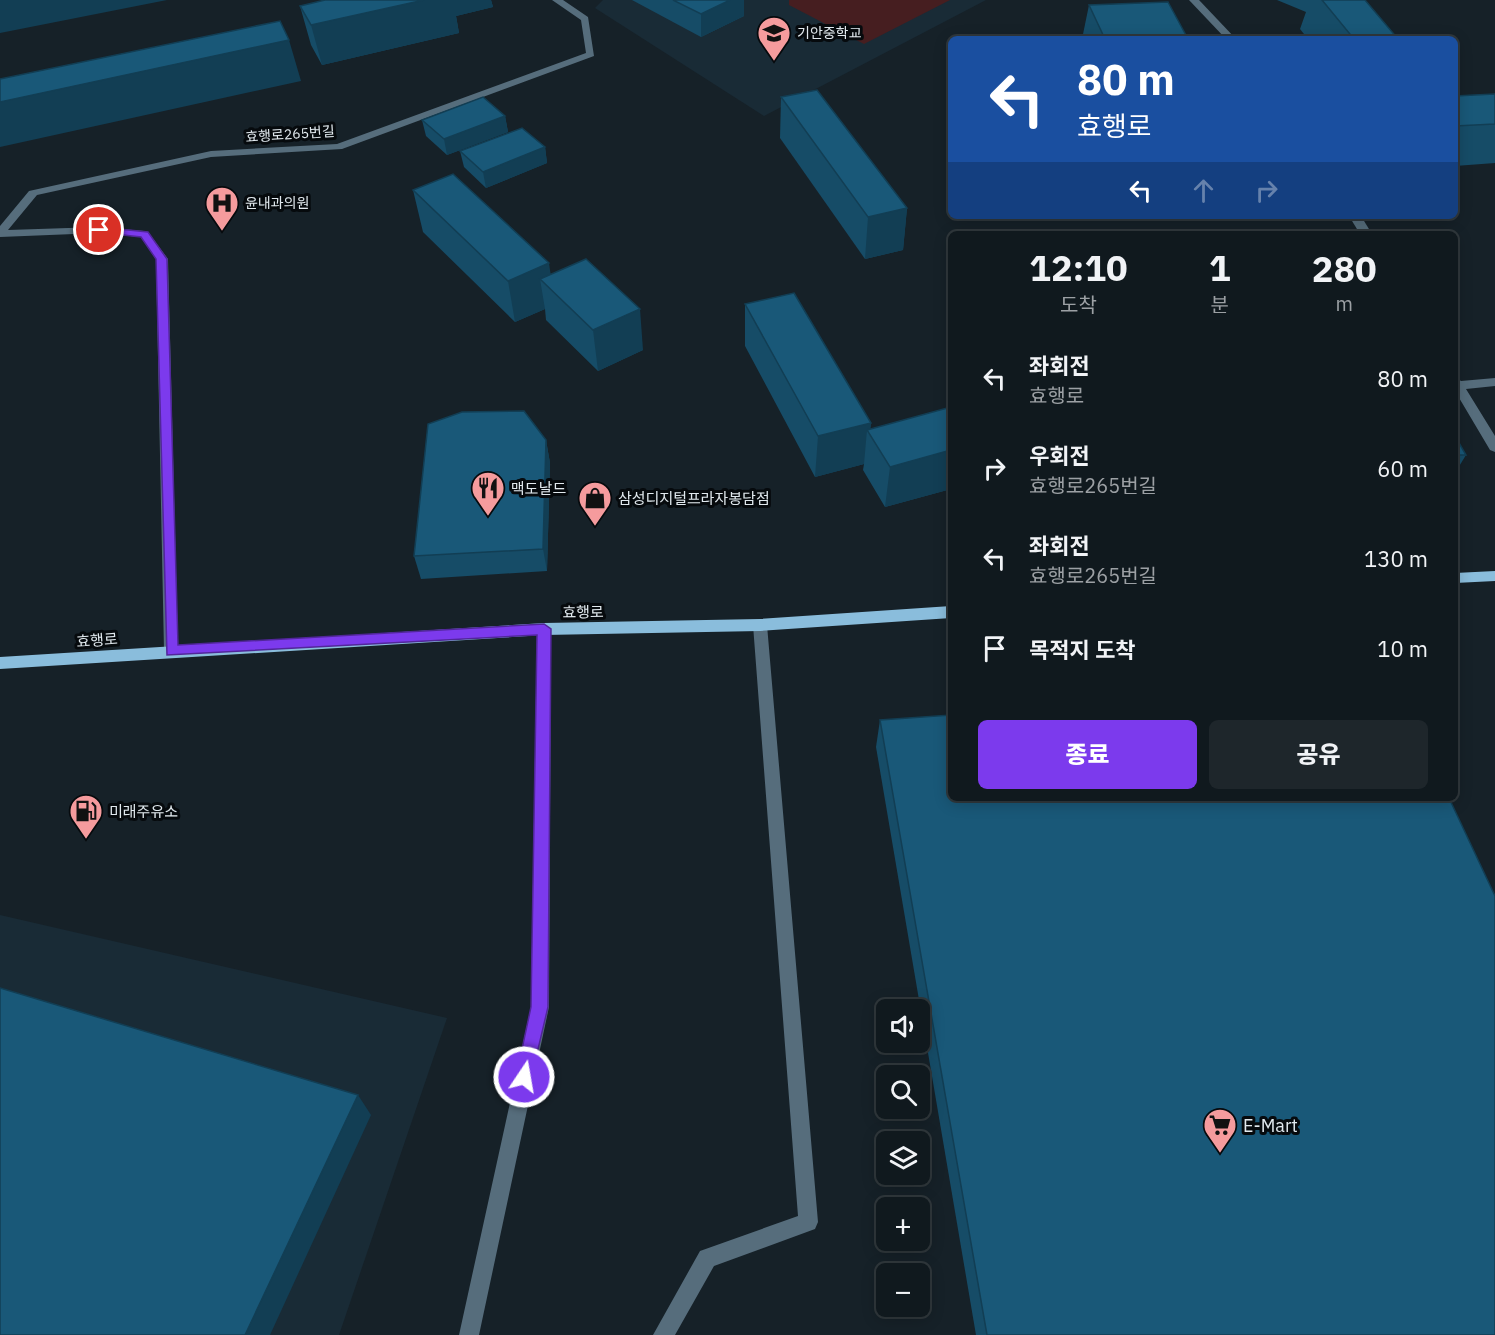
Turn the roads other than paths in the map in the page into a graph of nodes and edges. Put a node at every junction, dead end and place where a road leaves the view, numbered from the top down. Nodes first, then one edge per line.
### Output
1 (557, 0) edge
2 (1194, 0) edge
3 (1228, 36) edge
4 (0, 234) edge
5 (1495, 382) edge
6 (1458, 383) edge
7 (1458, 386) edge
8 (1495, 447) edge
9 (1495, 576) edge
10 (1458, 578) edge
11 (948, 612) edge
12 (760, 625) junction
13 (544, 629) junction
14 (171, 651) junction
15 (0, 663) edge
16 (469, 1335) edge
17 (663, 1335) edge

1 - 4 street, 효행로265번길
2 - 3 street
4 - 14 street, 효행로265번길
5 - 6 street
7 - 8 street
9 - 10 main road
11 - 12 main road, 효행로
12 - 13 main road, 효행로
12 - 17 street
13 - 14 main road, 효행로
13 - 16 street
14 - 15 main road, 효행로

